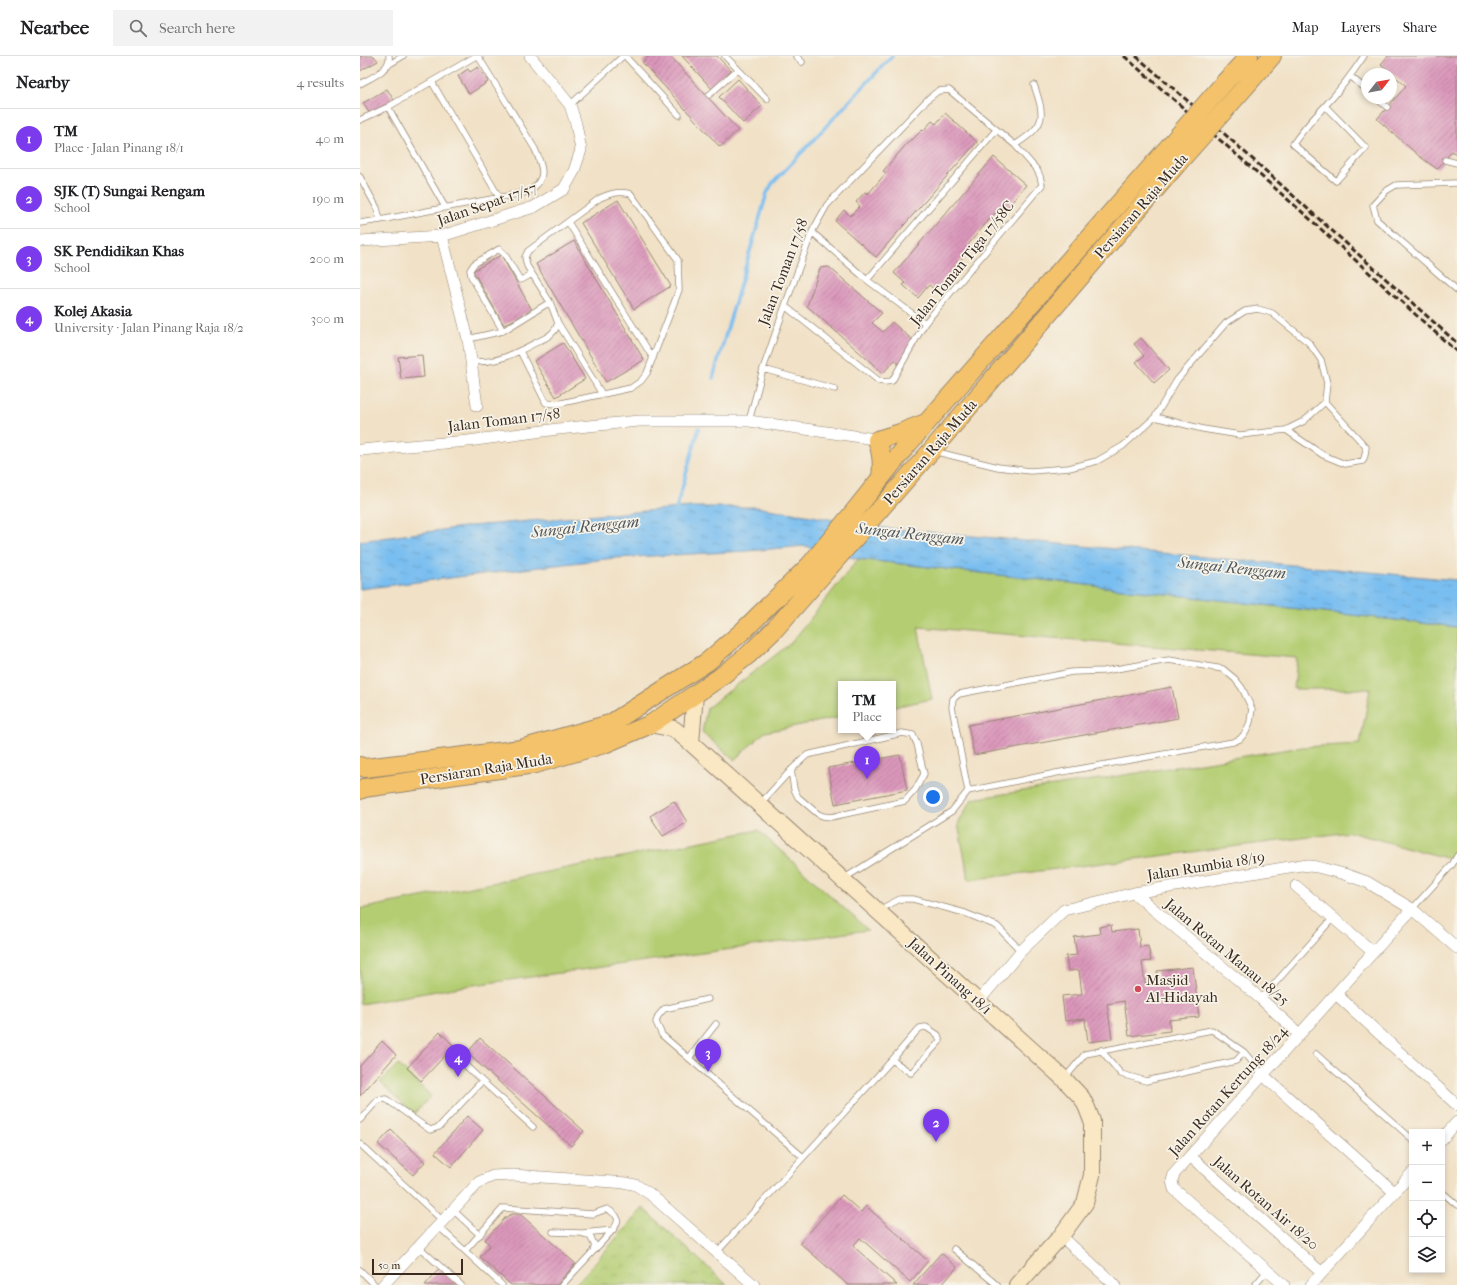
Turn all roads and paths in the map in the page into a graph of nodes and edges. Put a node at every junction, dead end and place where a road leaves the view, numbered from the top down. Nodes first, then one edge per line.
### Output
1 (389, 56) edge
2 (403, 56) edge
3 (477, 56) edge
4 (530, 56) edge
5 (624, 56) edge
6 (725, 56) edge
7 (796, 56) edge
8 (1249, 56) edge
9 (1272, 56) edge
10 (1364, 56) edge
11 (802, 62) dead end
12 (388, 65) junction
13 (738, 69) junction
14 (1350, 76) junction
15 (432, 82) junction
16 (360, 84) edge
17 (1034, 85) dead end
18 (1361, 85) edge
19 (709, 95) dead end
20 (767, 99) dead end
21 (1383, 104) edge
22 (570, 105) junction
23 (1325, 106) junction
24 (388, 107) junction
25 (1387, 107) dead end
26 (679, 114) dead end
27 (360, 120) edge
28 (996, 130) junction
29 (1015, 145) junction
30 (1445, 160) dead end
31 (1457, 163) edge
32 (360, 177) edge
33 (1457, 183) edge
34 (499, 197) junction
35 (445, 208) junction
36 (380, 220) junction
37 (568, 222) junction
38 (360, 223) edge
39 (812, 232) junction
40 (442, 236) junction
41 (360, 241) edge
42 (532, 274) junction
43 (867, 280) junction
44 (1457, 290) edge
45 (550, 302) junction
46 (785, 306) junction
47 (558, 322) junction
48 (925, 323) junction
49 (503, 331) junction
50 (468, 340) junction
51 (520, 351) junction
52 (653, 358) junction
53 (471, 361) junction
54 (764, 369) junction
55 (835, 389) dead end
56 (602, 394) junction
57 (1325, 402) junction
58 (477, 406) dead end
59 (1155, 417) junction
60 (749, 422) junction
61 (926, 423) junction
62 (1286, 430) junction
63 (877, 440) junction
64 (908, 444) junction
65 (360, 450) edge
66 (931, 451) junction
67 (881, 477) junction
68 (695, 694) junction
69 (651, 724) junction
70 (691, 743) junction
71 (360, 766) edge
72 (791, 770) junction
73 (360, 790) edge
74 (968, 791) junction
75 (760, 804) junction
76 (1457, 856) edge
77 (843, 879) junction
78 (1296, 886) dead end
79 (1134, 892) junction
80 (1412, 909) junction
81 (877, 911) junction
82 (1333, 918) junction
83 (1457, 948) edge
84 (1022, 951) junction
85 (1373, 952) junction
86 (1336, 994) junction
87 (708, 999) dead end
88 (1261, 999) junction
89 (978, 1002) junction
90 (716, 1024) dead end
91 (1299, 1034) junction
92 (1101, 1050) junction
93 (1244, 1052) junction
94 (1316, 1054) dead end
95 (689, 1058) junction
96 (892, 1060) junction
97 (464, 1064) dead end
98 (1263, 1075) junction
99 (1064, 1079) junction
100 (482, 1081) junction
101 (1457, 1105) edge
102 (360, 1120) edge
103 (1457, 1122) edge
104 (534, 1127) dead end
105 (1409, 1136) edge
106 (1445, 1136) edge
107 (360, 1144) edge
108 (1190, 1156) junction
109 (803, 1157) junction
110 (1409, 1175) edge
111 (1394, 1192) junction
112 (1445, 1195) edge
113 (1457, 1205) edge
114 (453, 1210) junction
115 (440, 1223) junction
116 (613, 1230) junction
117 (553, 1232) dead end
118 (581, 1233) junction
119 (480, 1235) junction
120 (1061, 1236) junction
121 (419, 1247) junction
122 (954, 1249) dead end
123 (465, 1251) junction
124 (593, 1251) junction
125 (717, 1252) junction
126 (360, 1270) edge
127 (1267, 1271) junction
128 (1322, 1272) junction
129 (375, 1285) edge
130 (383, 1285) edge
131 (461, 1285) edge
132 (502, 1285) edge
133 (562, 1285) edge
134 (754, 1285) edge
135 (997, 1285) edge
136 (1017, 1285) edge
137 (1115, 1285) edge
138 (1255, 1285) edge
139 (1284, 1285) edge
140 (1311, 1285) edge

1 - 12 lane
2 - 12 lane
3 - 15 lane
3 - 34 lane
4 - 22 street, Jalan Sepat 17/57
5 - 22 lane
5 - 26 lane
6 - 13 lane
7 - 11 lane
8 - 61 main road, Persiaran Raja Muda, bridge
9 - 66 main road, Persiaran Raja Muda, bridge
10 - 14 lane
12 - 16 lane
13 - 19 lane
13 - 20 lane
14 - 18 lane
14 - 23 lane
15 - 24 lane
15 - 34 lane
17 - 29 lane
21 - 25 lane
22 - 40 street, Jalan Sepat 17/57
23 - 23 lane
24 - 27 lane
24 - 35 lane
28 - 29 lane
28 - 39 lane, Jalan Toman 17/58
28 - 43 lane
29 - 48 lane, Jalan Toman Tiga 17/58C
30 - 31 lane
32 - 36 lane
33 - 44 lane
34 - 35 lane
35 - 36 lane
36 - 38 lane
37 - 42 lane
37 - 52 lane
37 - 52 lane
39 - 43 lane
39 - 46 lane, Jalan Toman 17/58
40 - 41 street, Jalan Sepat 17/57
40 - 50 street
42 - 45 lane
42 - 49 lane
43 - 48 lane
45 - 47 lane
45 - 49 lane
46 - 48 lane, Jalan Toman Tiga 17/58C
46 - 54 lane, Jalan Toman 17/58
47 - 51 lane
47 - 56 lane
49 - 50 lane
50 - 53 street
51 - 53 lane
51 - 56 lane
52 - 56 lane
53 - 58 street
54 - 55 lane
54 - 60 lane, Jalan Toman 17/58
57 - 59 lane
57 - 62 lane
57 - 62 lane
59 - 62 lane
59 - 66 lane
60 - 63 street, Jalan Toman 17/58
60 - 65 street, Jalan Toman 17/58
61 - 63 main road
61 - 64 main road, Persiaran Raja Muda
63 - 64 street, Jalan Toman 17/58
63 - 67 main road
64 - 66 street, Jalan Toman 17/58
64 - 67 main road, Persiaran Raja Muda
66 - 68 main road, Persiaran Raja Muda
67 - 71 main road, Persiaran Raja Muda
68 - 69 main road, Persiaran Raja Muda
68 - 70 street
69 - 70 street, Jalan Pinang 18/1
69 - 73 main road, Persiaran Raja Muda
70 - 75 street, Jalan Pinang 18/1
72 - 72 lane
72 - 75 lane
74 - 74 lane
74 - 77 lane
75 - 77 street, Jalan Pinang 18/1
76 - 80 lane
77 - 81 street, Jalan Pinang 18/1
78 - 82 street
79 - 80 street, Jalan Rumbia 18/19
79 - 84 street, Jalan Rumbia 18/19
79 - 88 street, Jalan Rotan Manau 18/25
80 - 83 street, Jalan Rumbia 18/19
80 - 85 street, Jalan Rotan Kertung 18/24
81 - 84 lane
81 - 89 street, Jalan Pinang 18/1
82 - 85 street
82 - 88 lane
84 - 89 street, Jalan Rumbia 18/19
85 - 86 street, Jalan Rotan Kertung 18/24
86 - 91 street, Jalan Rotan Kertung 18/24
86 - 101 street
87 - 95 lane
88 - 91 street, Jalan Rotan Manau 18/25
89 - 99 street, Jalan Pinang 18/1
90 - 95 lane
91 - 98 street, Jalan Rotan Kertung 18/24
92 - 93 lane
92 - 93 lane
92 - 99 lane
93 - 98 lane
94 - 105 lane
95 - 109 lane
96 - 96 lane
96 - 109 lane
97 - 100 lane
98 - 108 street, Jalan Rotan Kertung 18/24
98 - 111 street
99 - 120 street, Jalan Pinang 18/1
100 - 102 lane
100 - 104 lane
103 - 106 street
107 - 115 lane
108 - 127 street, Jalan Rotan Kertung 18/24
108 - 128 street, Jalan Rotan Air 18/20
109 - 125 lane
110 - 111 street
111 - 128 street
112 - 113 lane
114 - 115 street
114 - 119 lane
114 - 125 street
115 - 121 street
115 - 123 lane
116 - 118 lane
116 - 119 lane
116 - 124 lane
117 - 118 lane
118 - 124 lane
119 - 123 lane
120 - 136 street, Jalan Pinang 18/1
120 - 137 street
121 - 130 street
121 - 131 lane
122 - 135 lane
123 - 132 lane
124 - 133 lane
125 - 134 street
126 - 129 lane
127 - 138 lane
127 - 139 street, Jalan Rotan Kertung 18/24
128 - 140 street

